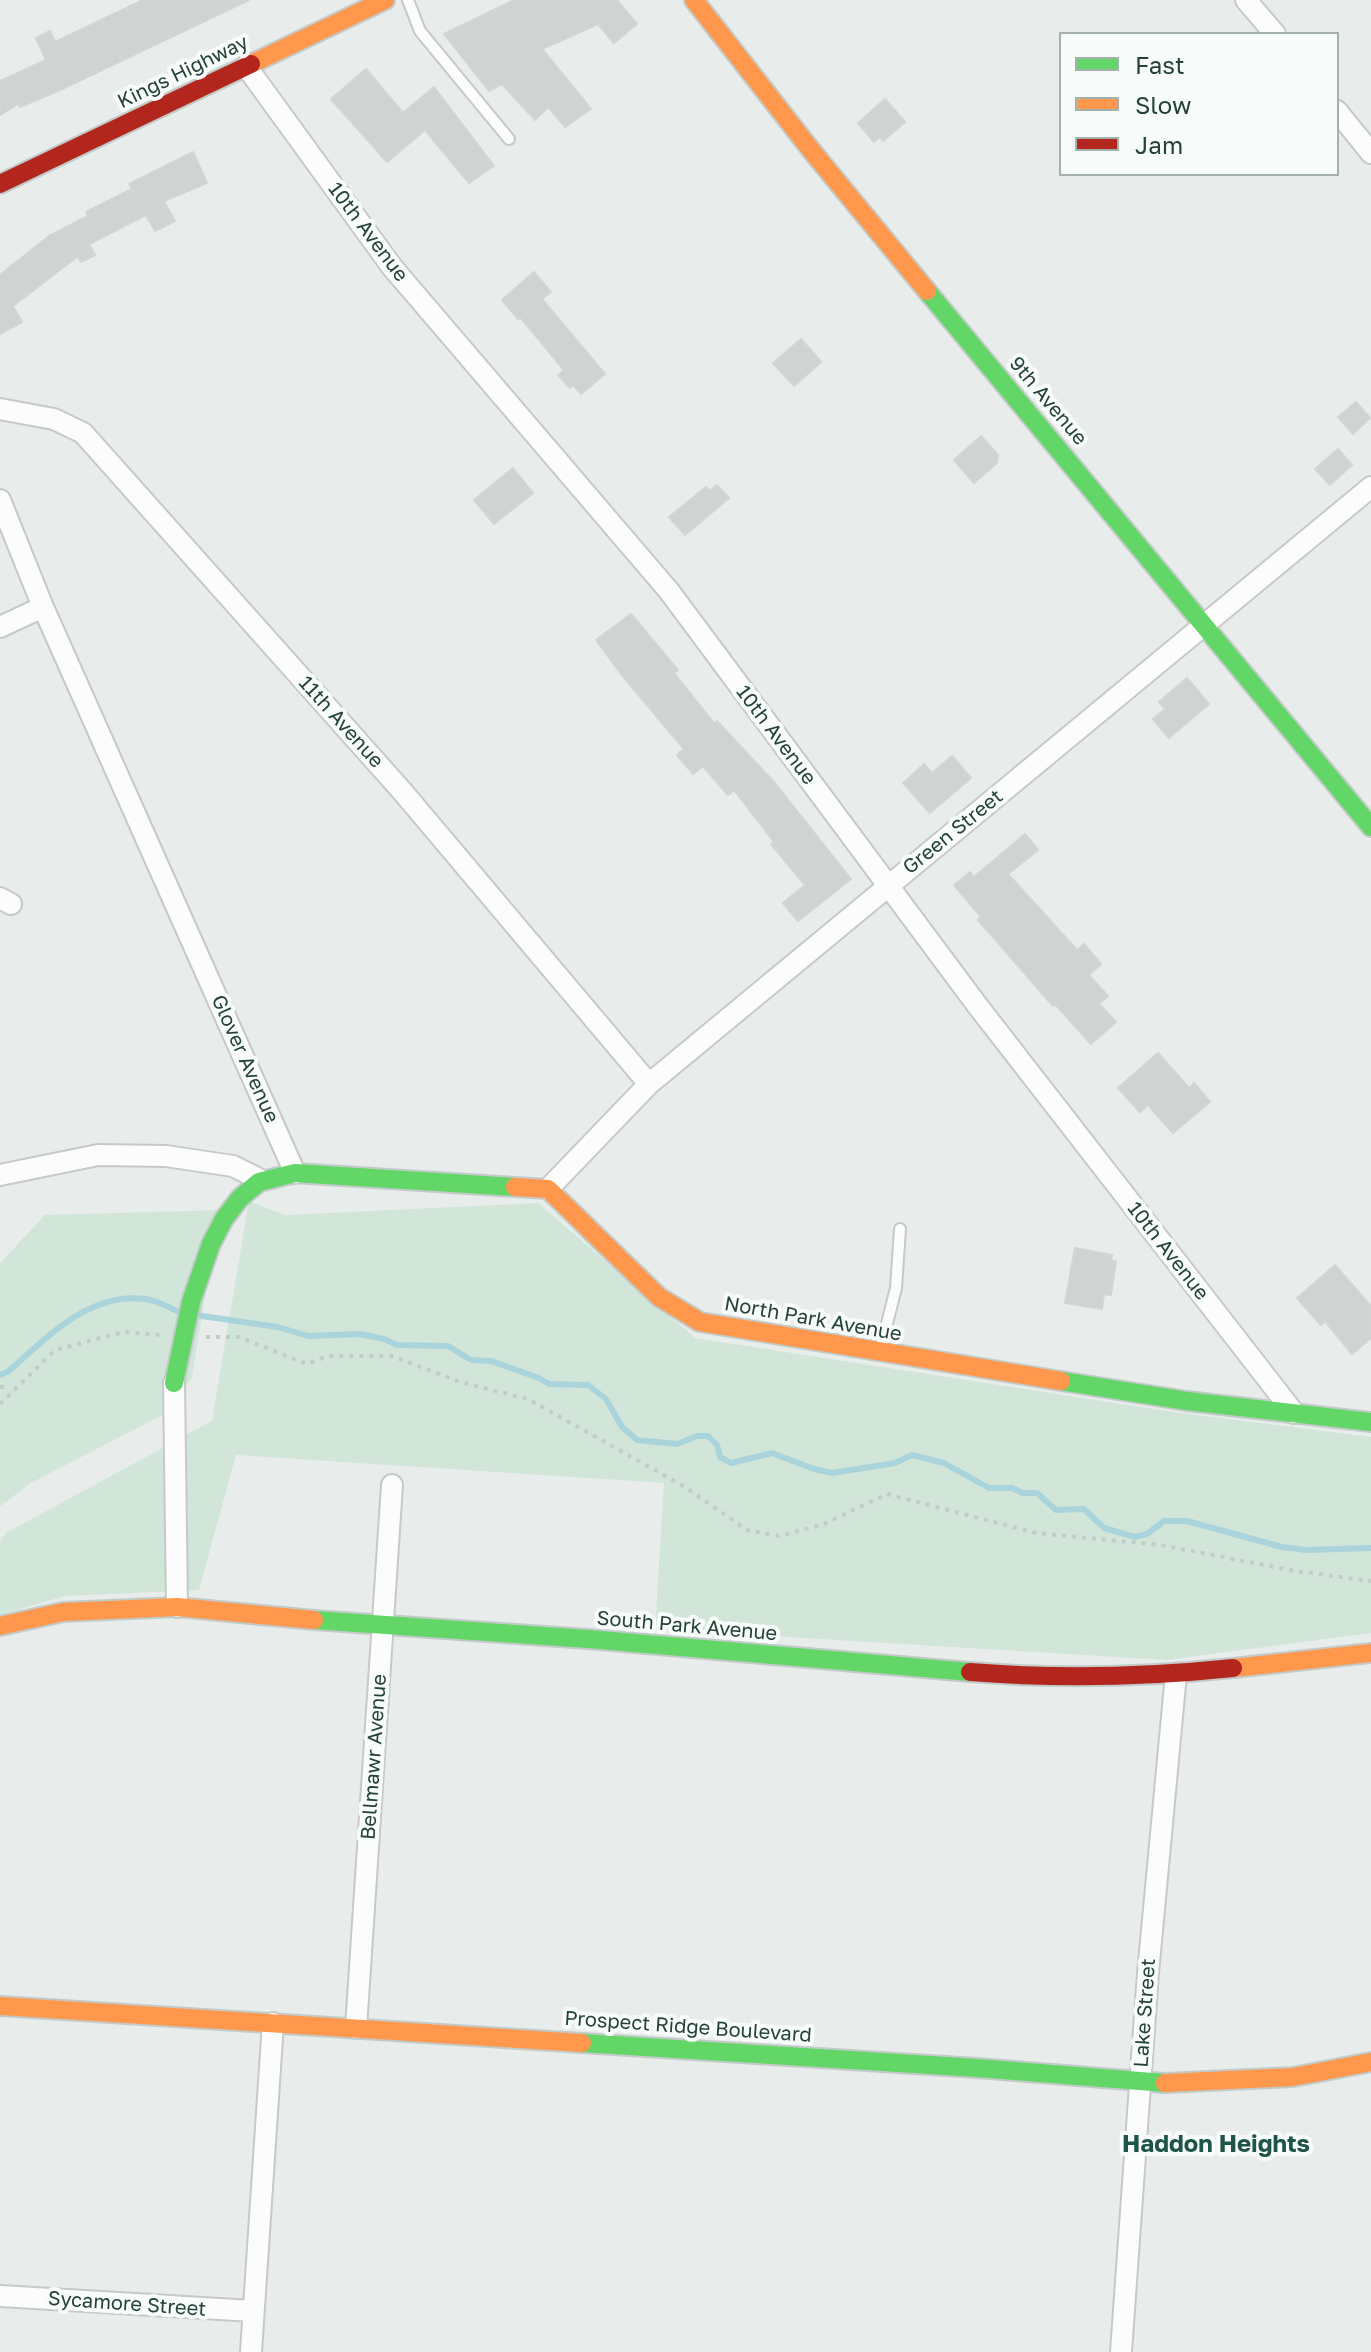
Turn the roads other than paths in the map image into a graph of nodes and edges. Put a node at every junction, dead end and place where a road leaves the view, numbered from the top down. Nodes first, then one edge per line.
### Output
1 (385, 0) edge
2 (408, 0) edge
3 (694, 0) edge
4 (1246, 0) edge
5 (1273, 32) edge
6 (246, 66) junction
7 (1339, 113) edge
8 (509, 139) dead end
9 (1371, 153) edge
10 (0, 184) edge
11 (0, 409) edge
12 (1371, 487) edge
13 (0, 500) edge
14 (43, 607) junction
15 (1205, 625) junction
16 (0, 627) edge
17 (1371, 827) edge
18 (888, 886) junction
19 (649, 1084) junction
20 (295, 1173) junction
21 (0, 1175) edge
22 (261, 1180) junction
23 (548, 1189) junction
24 (900, 1229) dead end
25 (880, 1353) junction
26 (174, 1383) joint
27 (1294, 1413) junction
28 (1371, 1422) edge
29 (392, 1485) dead end
30 (177, 1607) junction
31 (0, 1626) edge
32 (383, 1626) junction
33 (1371, 1653) edge
34 (1176, 1674) junction
35 (0, 2006) edge
36 (273, 2023) junction
37 (356, 2028) junction
38 (1371, 2062) edge
39 (1140, 2081) junction
40 (0, 2296) edge
41 (253, 2311) junction
42 (251, 2352) edge
43 (1121, 2352) edge

1 - 6 street, Kings Highway
2 - 8 lane
3 - 15 street, 9th Avenue
4 - 5 street
6 - 10 street, Kings Highway
6 - 18 street, 10th Avenue
7 - 9 street
11 - 19 street, 11th Avenue
12 - 15 street, Green Street
13 - 14 street, Glover Avenue
14 - 16 street
14 - 20 street, Glover Avenue
15 - 17 street, 9th Avenue
15 - 18 street, Green Street
18 - 19 street, Green Street
18 - 27 street, 10th Avenue
19 - 23 street, Green Street
20 - 22 street
20 - 23 street
21 - 22 street
22 - 26 street
23 - 25 street, North Park Avenue
24 - 25 lane
25 - 27 street, North Park Avenue
26 - 30 street
27 - 28 street, North Park Avenue
29 - 32 street, Bellmawr Avenue
30 - 31 street, South Park Avenue
30 - 32 street, South Park Avenue
32 - 34 street, South Park Avenue
32 - 37 street, Bellmawr Avenue
33 - 34 street, South Park Avenue
34 - 39 street, Lake Street
35 - 36 street, Prospect Ridge Boulevard
36 - 37 street, Prospect Ridge Boulevard
36 - 41 street
37 - 39 street, Prospect Ridge Boulevard
38 - 39 street, Prospect Ridge Boulevard
39 - 43 street, Lake Street
40 - 41 street, Sycamore Street
41 - 42 street

